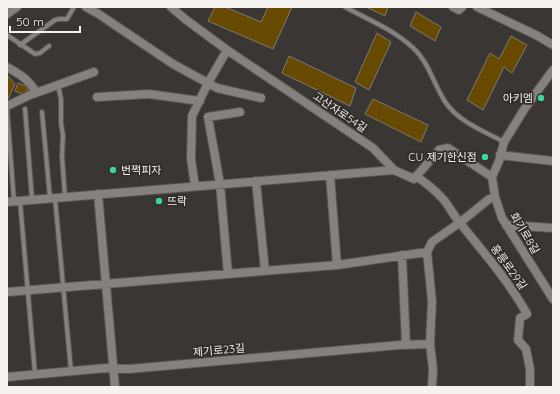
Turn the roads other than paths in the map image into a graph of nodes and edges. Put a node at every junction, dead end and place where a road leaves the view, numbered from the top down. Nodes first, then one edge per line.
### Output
1 (17, 7) edge
2 (74, 7) edge
3 (86, 7) edge
4 (170, 7) edge
5 (345, 7) edge
6 (454, 7) edge
7 (462, 7) edge
8 (477, 7) edge
9 (7, 14) edge
10 (7, 35) edge
11 (20, 45) junction
12 (553, 45) edge
13 (49, 46) dead end
14 (228, 50) junction
15 (7, 68) edge
16 (553, 70) edge
17 (94, 72) dead end
18 (208, 83) junction
19 (57, 85) junction
20 (36, 92) junction
21 (97, 98) dead end
22 (262, 98) dead end
23 (200, 101) junction
24 (7, 107) edge
25 (25, 109) dead end
26 (42, 112) dead end
27 (240, 112) dead end
28 (504, 142) junction
29 (500, 156) junction
30 (553, 161) edge
31 (394, 170) junction
32 (330, 175) junction
33 (416, 176) junction
34 (492, 177) junction
35 (256, 181) junction
36 (220, 184) junction
37 (195, 186) junction
38 (98, 194) junction
39 (65, 197) junction
40 (495, 197) junction
41 (52, 198) junction
42 (32, 199) junction
43 (14, 201) edge
44 (460, 222) junction
45 (506, 225) junction
46 (553, 228) edge
47 (427, 252) junction
48 (402, 255) junction
49 (337, 265) junction
50 (265, 271) junction
51 (228, 274) junction
52 (107, 283) junction
53 (63, 287) junction
54 (28, 290) junction
55 (7, 292) edge
56 (553, 299) edge
57 (430, 344) junction
58 (406, 345) junction
59 (114, 368) junction
60 (71, 371) junction
61 (35, 374) junction
62 (7, 377) edge
63 (115, 387) edge
64 (432, 387) edge
65 (530, 387) edge

1 - 9 street
2 - 11 lane
3 - 18 street
4 - 14 street, 고산자로54길
5 - 28 lane
6 - 7 street
8 - 12 street
10 - 11 lane
11 - 13 lane
14 - 18 street
14 - 31 street, 고산자로54길
15 - 20 street
16 - 28 street, 회기로8길
17 - 19 street
18 - 22 street
18 - 23 street
19 - 20 street
19 - 39 lane
20 - 24 street
21 - 23 street
23 - 37 street
24 - 43 lane
25 - 42 lane
26 - 41 lane
27 - 36 street
28 - 29 street, 회기로8길
29 - 30 street
29 - 34 street, 회기로8길
31 - 32 street
31 - 33 street, 고산자로54길
32 - 35 street
32 - 49 street
33 - 34 street
33 - 44 street, 홍릉로29길
34 - 40 street, 회기로8길
35 - 36 street
35 - 50 street
36 - 37 street
36 - 51 street
37 - 38 street
38 - 39 street
38 - 52 street
39 - 41 street
40 - 44 street
40 - 45 street, 회기로8길
41 - 42 street
41 - 53 lane
42 - 43 street
43 - 54 lane
44 - 47 street
44 - 65 street, 홍릉로29길
45 - 46 street
45 - 56 street, 회기로8길
47 - 48 street
47 - 57 street
48 - 49 street
48 - 58 street
49 - 50 street
50 - 51 street
51 - 52 street
52 - 53 street
52 - 59 street
53 - 54 street
53 - 60 lane
54 - 55 street
54 - 61 lane
57 - 58 street, 제기로23길
57 - 64 street
58 - 59 street, 제기로23길
59 - 60 street, 제기로23길
59 - 63 street
60 - 61 street, 제기로23길
61 - 62 street, 제기로23길

